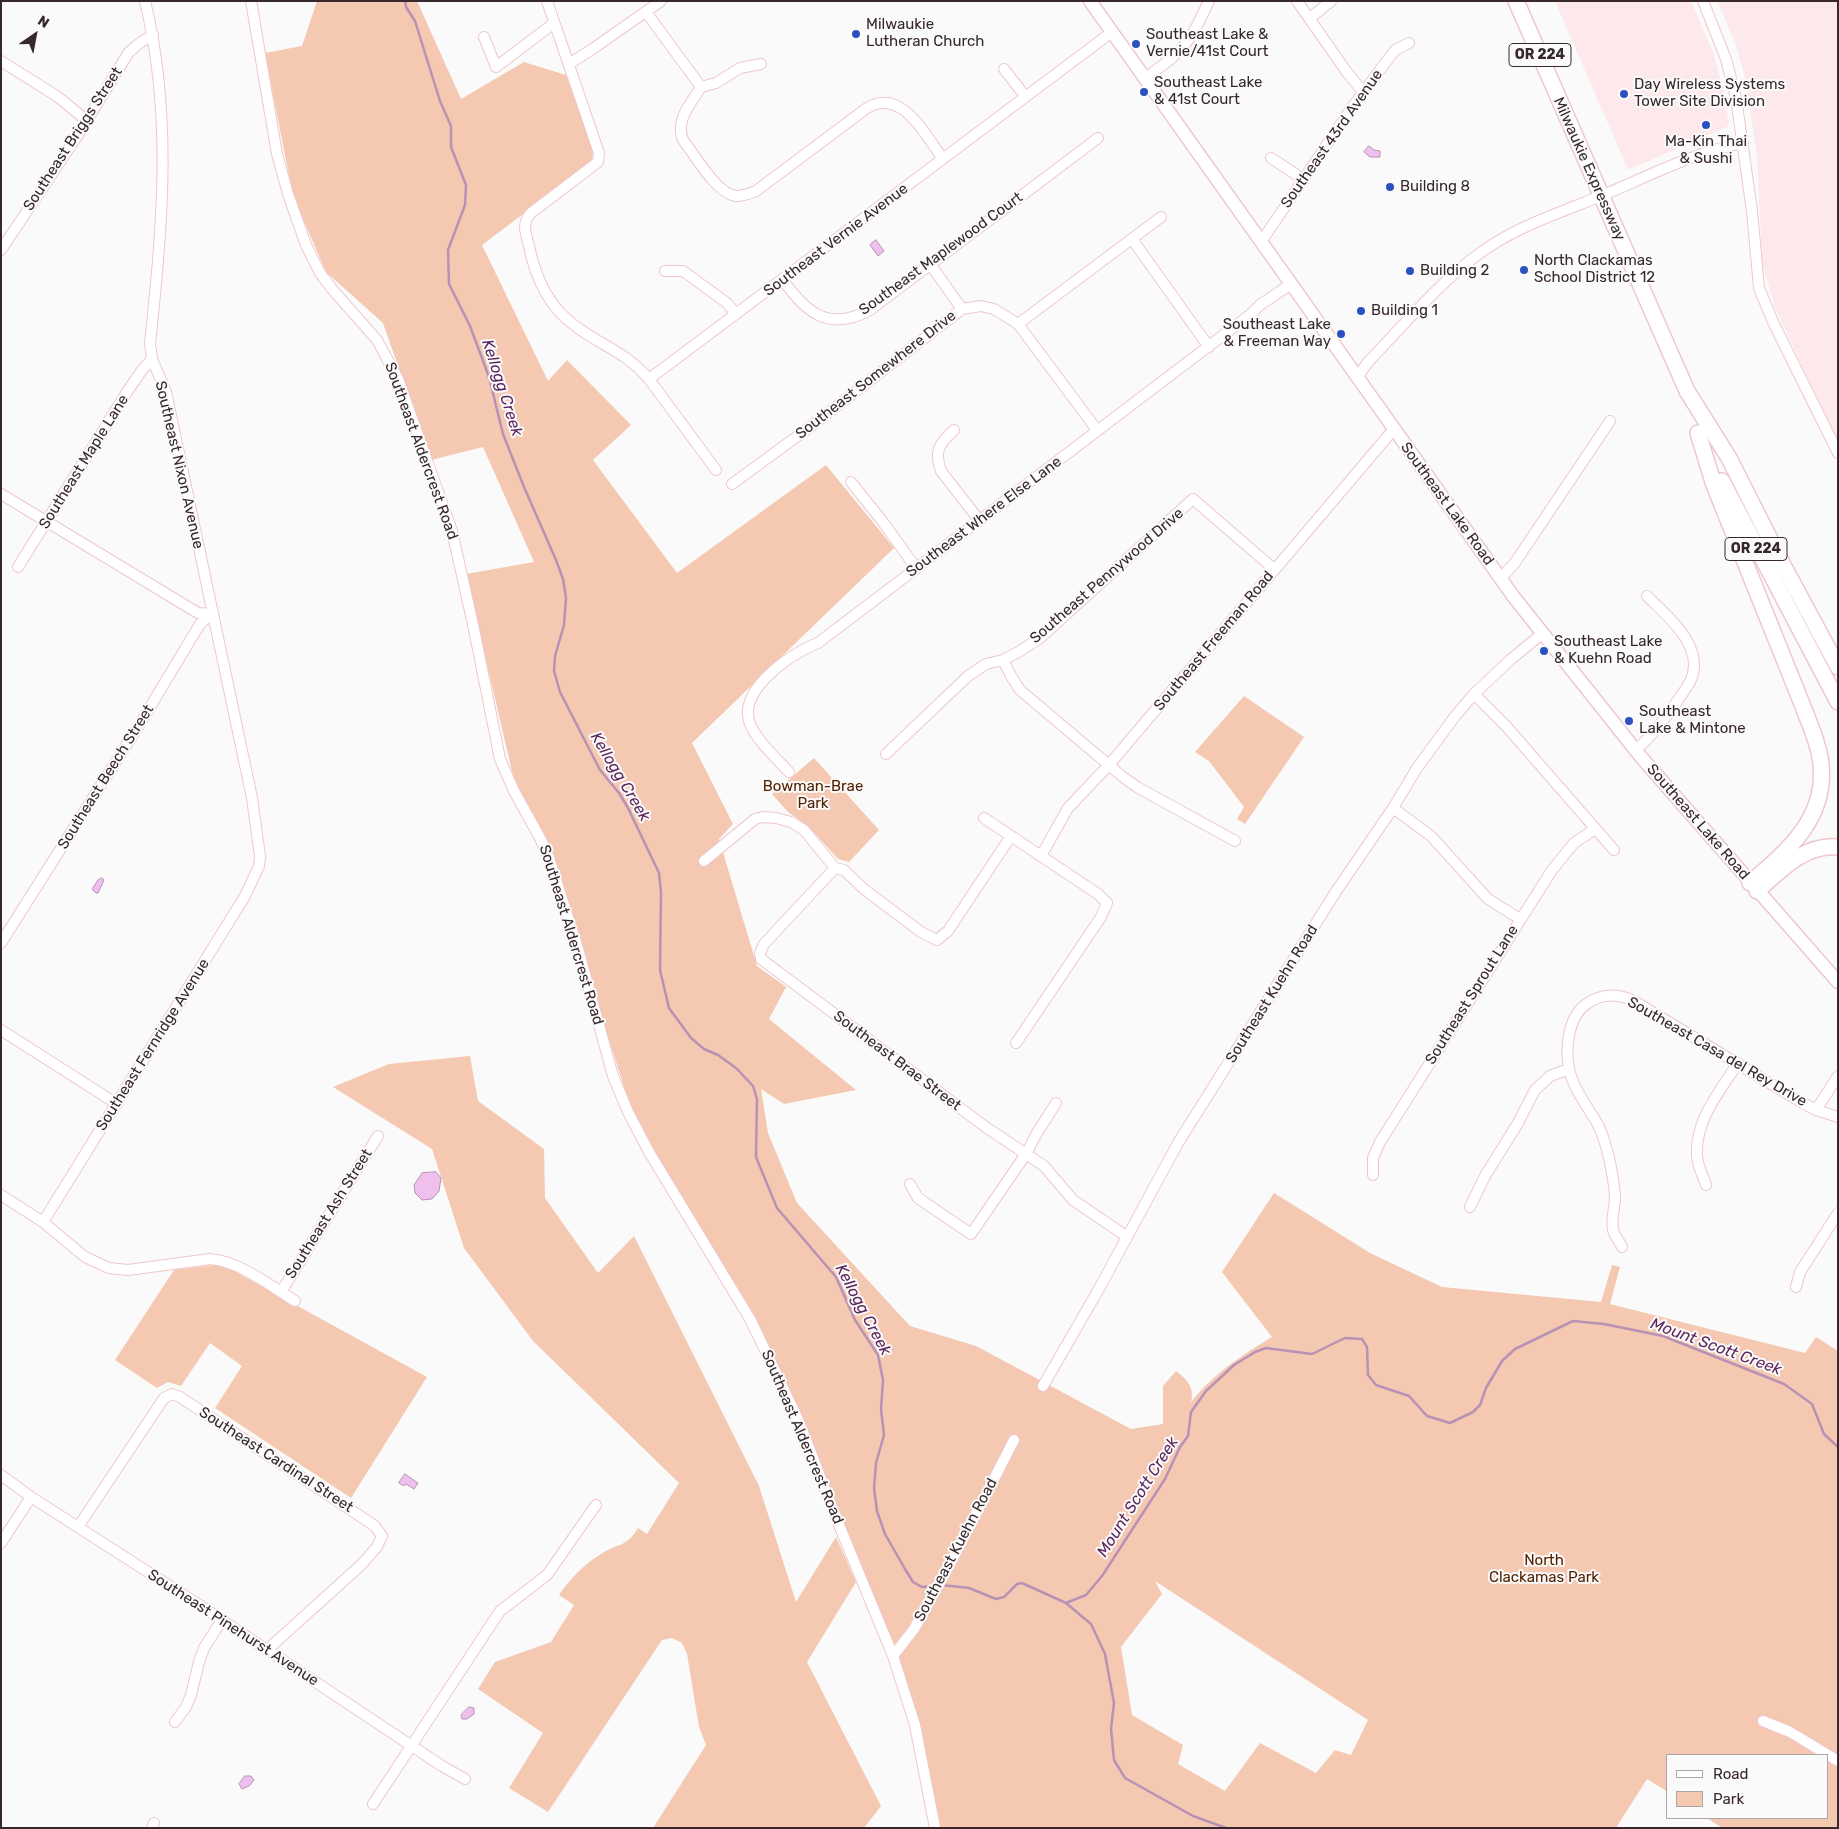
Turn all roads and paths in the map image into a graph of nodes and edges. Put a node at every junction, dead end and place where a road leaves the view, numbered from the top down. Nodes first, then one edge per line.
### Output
1 (145, 1) edge
2 (251, 1) edge
3 (547, 1) edge
4 (661, 1) edge
5 (1090, 1) edge
6 (1208, 1) edge
7 (1297, 1) edge
8 (1331, 1) edge
9 (1516, 1) edge
10 (1703, 1) edge
11 (646, 12) junction
12 (1310, 18) junction
13 (554, 23) junction
14 (1112, 32) junction
15 (153, 35) junction
16 (484, 37) dead end
17 (1409, 43) dead end
18 (1, 61) edge
19 (568, 64) junction
20 (761, 64) dead end
21 (1004, 69) dead end
22 (1145, 78) junction
23 (701, 87) junction
24 (1364, 93) junction
25 (1025, 96) junction
26 (86, 120) junction
27 (1098, 138) dead end
28 (1743, 144) junction
29 (1271, 158) dead end
30 (943, 159) junction
31 (1303, 179) junction
32 (1601, 196) junction
33 (1161, 217) dead end
34 (1132, 239) junction
35 (1261, 242) junction
36 (1, 250) edge
37 (930, 264) junction
38 (665, 271) dead end
39 (783, 280) junction
40 (1291, 284) junction
41 (962, 309) junction
42 (736, 314) junction
43 (1018, 324) junction
44 (1209, 347) junction
45 (152, 359) junction
46 (649, 378) junction
47 (1357, 378) junction
48 (1687, 391) junction
49 (1610, 420) dead end
50 (954, 430) dead end
51 (1097, 430) junction
52 (1394, 430) junction
53 (1698, 432) junction
54 (1838, 453) edge
55 (716, 470) dead end
56 (851, 482) dead end
57 (732, 484) dead end
58 (1, 494) edge
59 (979, 520) junction
60 (47, 522) junction
61 (18, 568) dead end
62 (916, 568) junction
63 (1274, 569) junction
64 (1500, 579) junction
65 (1647, 596) dead end
66 (212, 614) junction
67 (1543, 633) junction
68 (1003, 660) junction
69 (1838, 667) edge
70 (1474, 694) junction
71 (1838, 702) edge
72 (1636, 750) junction
73 (886, 754) dead end
74 (1108, 766) junction
75 (789, 772) dead end
76 (1393, 808) junction
77 (984, 818) dead end
78 (1595, 829) junction
79 (1011, 836) junction
80 (1235, 841) dead end
81 (1838, 847) edge
82 (1614, 850) dead end
83 (1041, 856) junction
84 (704, 861) dead end
85 (259, 866) joint
86 (835, 868) junction
87 (1754, 887) junction
88 (1520, 919) junction
89 (1, 943) edge
90 (1838, 982) edge
91 (1, 1030) edge
92 (1016, 1043) dead end
93 (1738, 1063) junction
94 (1569, 1069) junction
95 (1838, 1076) edge
96 (1056, 1103) dead end
97 (116, 1104) junction
98 (1816, 1110) junction
99 (1838, 1117) edge
100 (378, 1136) dead end
101 (1026, 1154) junction
102 (1373, 1175) dead end
103 (910, 1184) dead end
104 (1706, 1185) dead end
105 (1, 1195) edge
106 (1470, 1207) dead end
107 (1838, 1213) edge
108 (43, 1222) junction
109 (1126, 1236) junction
110 (1622, 1247) dead end
111 (1796, 1287) dead end
112 (281, 1292) junction
113 (295, 1301) dead end
114 (1043, 1386) dead end
115 (1014, 1440) dead end
116 (1, 1475) edge
117 (31, 1497) junction
118 (596, 1504) dead end
119 (78, 1527) junction
120 (1, 1543) edge
121 (222, 1620) junction
122 (267, 1650) junction
123 (893, 1656) junction
124 (1763, 1721) dead end
125 (175, 1722) dead end
126 (412, 1746) junction
127 (1826, 1754) edge
128 (465, 1779) dead end
129 (373, 1804) dead end
130 (935, 1828) edge

1 - 15 street, Southeast Nixon Avenue
2 - 123 street, Southeast Aldercrest Road
3 - 13 street
4 - 11 street
5 - 14 main road, Southeast Lake Road
6 - 22 street
7 - 12 street
8 - 12 street
9 - 32 highway, Milwaukie Expressway / OR 224
10 - 28 street
11 - 19 street
11 - 23 street
12 - 24 street
13 - 16 street
13 - 19 street
14 - 22 main road, Southeast Lake Road
14 - 25 street, Southeast Vernie Avenue
15 - 26 street, Southeast Briggs Street
15 - 45 street, Southeast Nixon Avenue
17 - 24 street, Southeast 43rd Avenue
18 - 26 street
19 - 46 street
20 - 23 street
21 - 25 street
22 - 35 main road, Southeast Lake Road
23 - 30 street
24 - 31 street, Southeast 43rd Avenue
25 - 30 street, Southeast Vernie Avenue
26 - 36 street, Southeast Briggs Street
27 - 37 street, Southeast Maplewood Court
28 - 32 street
28 - 54 street
29 - 31 street
30 - 39 street, Southeast Vernie Avenue
31 - 35 street, Southeast 43rd Avenue
32 - 47 street
32 - 48 highway, Milwaukie Expressway / OR 224
33 - 34 street
34 - 43 street
34 - 44 street
35 - 40 main road, Southeast Lake Road
37 - 39 street, Southeast Maplewood Court
37 - 41 street
38 - 42 street
39 - 42 street, Southeast Vernie Avenue
40 - 44 street, Southeast Where Else Lane
40 - 47 main road, Southeast Lake Road
41 - 43 street, Southeast Somewhere Drive
41 - 57 street, Southeast Somewhere Drive
42 - 46 street, Southeast Vernie Avenue
43 - 51 street, Southeast Somewhere Drive
44 - 51 street, Southeast Where Else Lane
45 - 60 street, Southeast Maple Lane
45 - 66 street, Southeast Nixon Avenue
46 - 55 street
47 - 52 main road, Southeast Lake Road
48 - 53 highway, Milwaukie Expressway / OR 224
48 - 69 highway, Milwaukie Expressway / OR 224
49 - 64 street
50 - 59 street
51 - 59 street, Southeast Where Else Lane
52 - 63 street, Southeast Freeman Road
52 - 64 main road, Southeast Lake Road
53 - 71 highway, Milwaukie Expressway / OR 224
53 - 87 highway
56 - 62 street
58 - 60 street
59 - 62 street, Southeast Where Else Lane
60 - 61 street, Southeast Maple Lane
60 - 66 street
62 - 75 street, Southeast Where Else Lane
63 - 68 street, Southeast Pennywood Drive
63 - 74 street, Southeast Freeman Road
64 - 67 main road, Southeast Lake Road
65 - 72 street
66 - 85 street, Southeast Nixon Avenue
66 - 89 street, Southeast Beech Street
67 - 70 street, Southeast Kuehn Road
67 - 72 main road, Southeast Lake Road
68 - 73 street
68 - 74 street
70 - 76 street, Southeast Kuehn Road
70 - 78 street
72 - 87 main road, Southeast Lake Road
74 - 80 street
74 - 83 street, Southeast Freeman Road
76 - 88 street
76 - 109 street, Southeast Kuehn Road
77 - 79 street
78 - 82 street
78 - 88 street, Southeast Sprout Lane
79 - 83 street
79 - 86 street
81 - 87 highway
83 - 92 street
84 - 86 street
85 - 97 street, Southeast Fernridge Avenue
86 - 101 street, Southeast Brae Street
87 - 90 main road, Southeast Lake Road
88 - 102 street, Southeast Sprout Lane
91 - 97 street
93 - 94 street, Southeast Casa del Rey Drive
93 - 98 street, Southeast Casa del Rey Drive
93 - 104 street
94 - 106 street
94 - 110 street, Southeast Casa del Rey Drive
95 - 98 street
96 - 101 street
97 - 108 street, Southeast Fernridge Avenue
98 - 99 street, Southeast Casa del Rey Drive
100 - 112 street, Southeast Ash Street
101 - 103 street
101 - 109 street, Southeast Brae Street
105 - 108 street
107 - 111 street
108 - 112 street
109 - 114 street, Southeast Kuehn Road
112 - 113 street
115 - 123 street, Southeast Kuehn Road
116 - 117 street, Southeast Pinehurst Avenue
117 - 119 street, Southeast Pinehurst Avenue
117 - 120 street
118 - 126 street
119 - 121 street, Southeast Pinehurst Avenue
119 - 122 street, Southeast Cardinal Street
121 - 122 street, Southeast Pinehurst Avenue
121 - 125 street
122 - 126 street, Southeast Pinehurst Avenue
123 - 130 street, Southeast Aldercrest Road
124 - 127 street
126 - 128 street, Southeast Pinehurst Avenue
126 - 129 street

